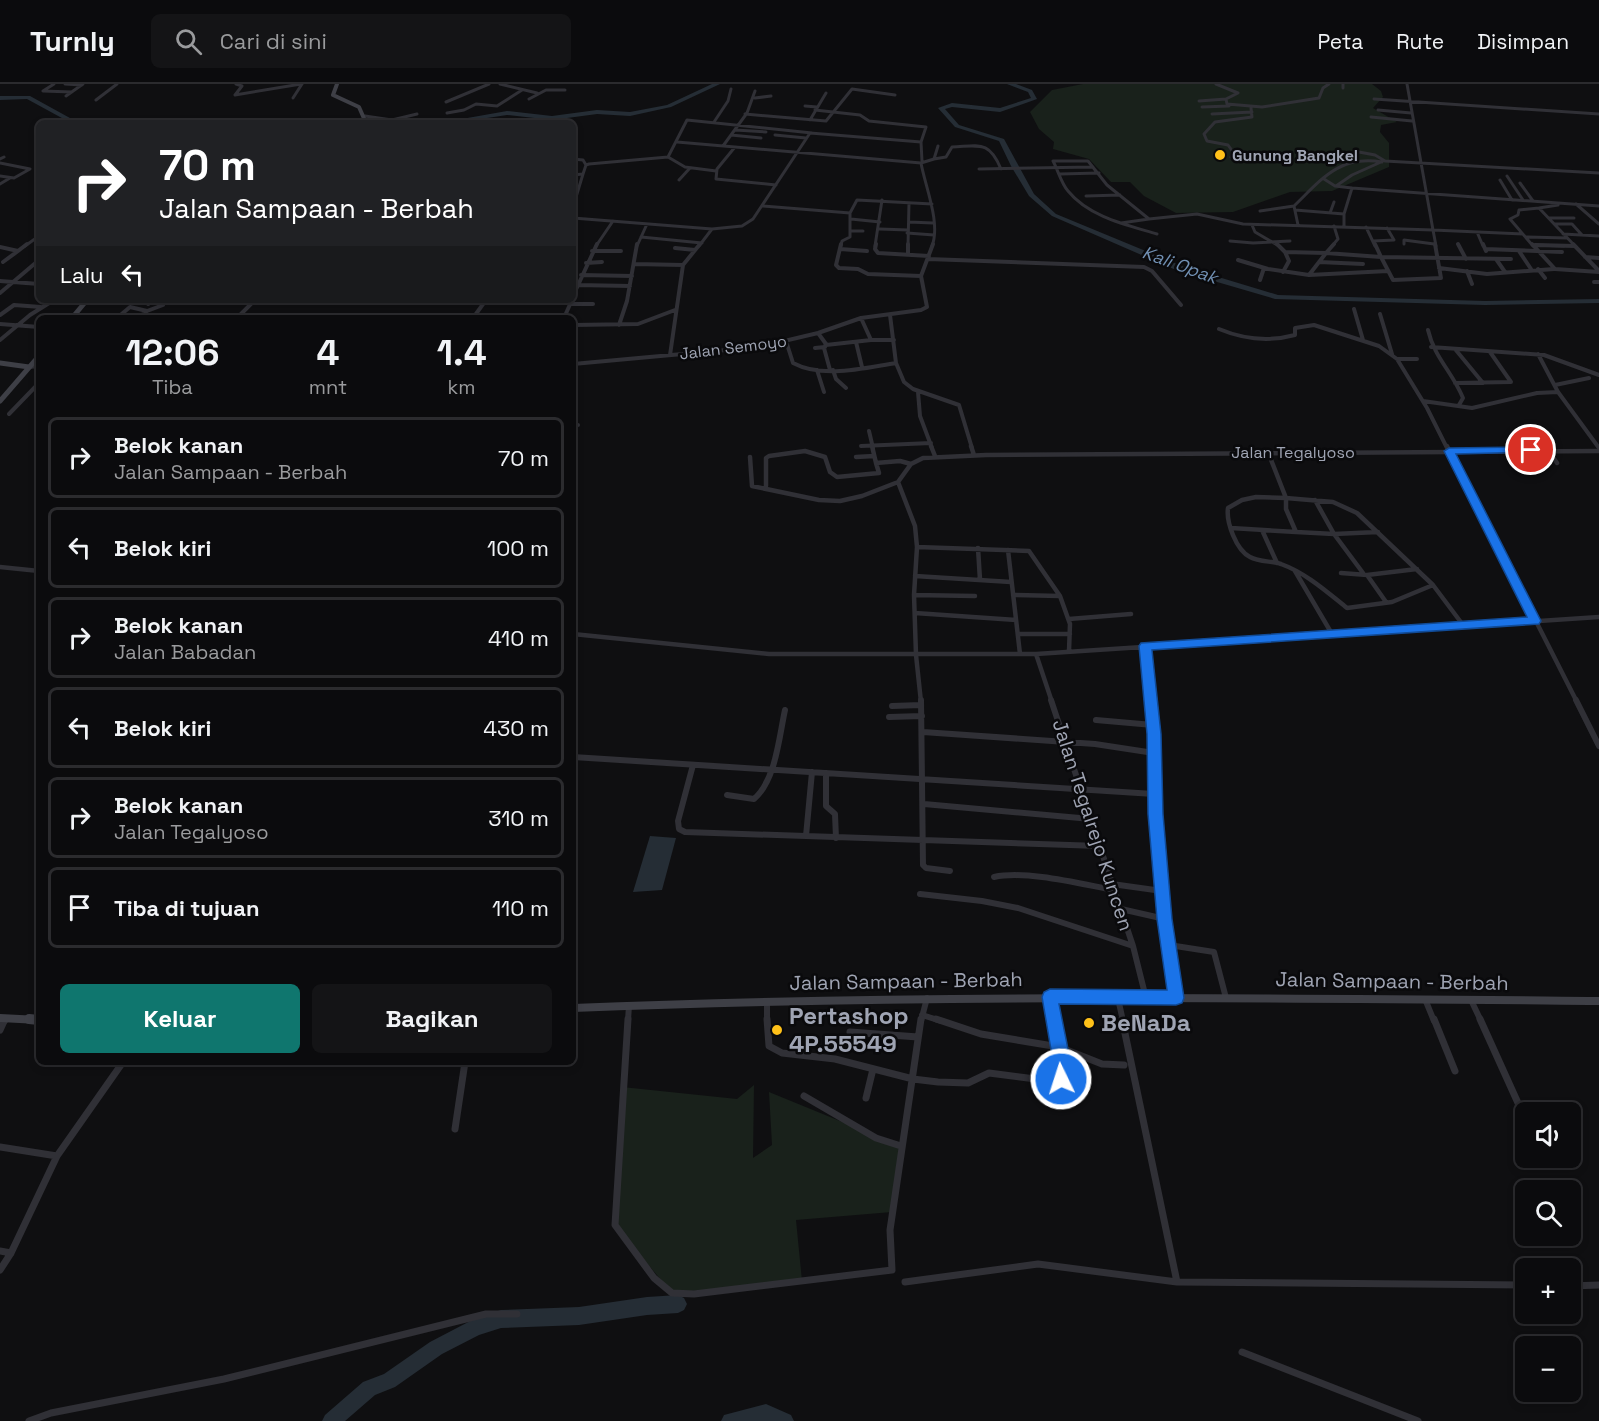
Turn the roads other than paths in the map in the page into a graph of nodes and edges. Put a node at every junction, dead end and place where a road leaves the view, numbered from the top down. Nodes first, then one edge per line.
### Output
1 (54, 84) edge
2 (65, 84) edge
3 (117, 84) edge
4 (236, 84) edge
5 (277, 84) edge
6 (302, 84) edge
7 (337, 84) edge
8 (489, 84) edge
9 (500, 84) edge
10 (1216, 84) edge
11 (1329, 84) edge
12 (1407, 84) edge
13 (82, 85) edge
14 (553, 86) edge
15 (276, 89) junction
16 (730, 89) dead end
17 (522, 90) junction
18 (565, 90) dead end
19 (755, 91) dead end
20 (72, 92) junction
21 (537, 93) junction
22 (826, 93) dead end
23 (895, 95) dead end
24 (66, 96) dead end
25 (771, 96) dead end
26 (294, 98) dead end
27 (754, 98) junction
28 (529, 99) dead end
29 (1226, 99) junction
30 (1374, 99) dead end
31 (96, 100) dead end
32 (1199, 101) dead end
33 (446, 102) dead end
34 (1409, 103) junction
35 (805, 106) dead end
36 (1225, 106) junction
37 (1234, 106) junction
38 (1202, 107) dead end
39 (816, 109) junction
40 (1251, 110) junction
41 (1378, 110) dead end
42 (447, 112) dead end
43 (831, 112) junction
44 (1233, 113) junction
45 (1411, 113) junction
46 (417, 114) dead end
47 (745, 114) junction
48 (1212, 114) dead end
49 (1599, 114) edge
50 (365, 116) junction
51 (1371, 117) dead end
52 (366, 120) edge
53 (810, 120) junction
54 (826, 121) junction
55 (1412, 121) junction
56 (714, 122) junction
57 (738, 124) junction
58 (769, 127) junction
59 (735, 130) junction
60 (766, 132) junction
61 (813, 133) junction
62 (820, 133) junction
63 (731, 135) junction
64 (775, 135) dead end
65 (761, 138) dead end
66 (806, 138) junction
67 (677, 142) junction
68 (921, 142) junction
69 (723, 146) junction
70 (938, 146) dead end
71 (735, 147) junction
72 (760, 148) junction
73 (798, 151) junction
74 (1359, 152) dead end
75 (668, 157) junction
76 (1231, 157) dead end
77 (576, 159) edge
78 (934, 159) junction
79 (1383, 161) junction
80 (922, 162) junction
81 (1421, 162) junction
82 (0, 164) edge
83 (586, 165) junction
84 (1056, 167) junction
85 (1093, 167) junction
86 (690, 168) junction
87 (979, 169) dead end
88 (1001, 169) junction
89 (716, 171) junction
90 (1599, 173) edge
91 (583, 174) junction
92 (1060, 174) junction
93 (1099, 174) junction
94 (576, 175) edge
95 (0, 176) edge
96 (1507, 176) dead end
97 (11, 177) junction
98 (1324, 179) junction
99 (679, 180) dead end
100 (1500, 180) dead end
101 (1521, 183) dead end
102 (0, 184) edge
103 (776, 185) junction
104 (1336, 186) junction
105 (1352, 188) junction
106 (1426, 194) junction
107 (1121, 195) junction
108 (1086, 196) dead end
109 (576, 200) edge
110 (882, 200) junction
111 (1512, 200) junction
112 (1523, 200) junction
113 (1533, 201) junction
114 (1334, 202) dead end
115 (909, 203) junction
116 (1566, 203) junction
117 (932, 204) junction
118 (1576, 204) junction
119 (763, 206) junction
120 (1599, 206) edge
121 (1294, 208) junction
122 (1539, 208) junction
123 (1260, 210) dead end
124 (1310, 211) junction
125 (850, 213) junction
126 (1330, 213) junction
127 (1344, 214) junction
128 (576, 218) edge
129 (1548, 218) junction
130 (1574, 218) dead end
131 (851, 219) junction
132 (1149, 219) junction
133 (613, 221) junction
134 (880, 222) junction
135 (909, 222) junction
136 (933, 223) junction
137 (1118, 223) junction
138 (647, 224) junction
139 (1554, 224) junction
140 (1599, 224) edge
141 (1252, 225) junction
142 (1298, 225) junction
143 (1313, 225) junction
144 (1334, 226) junction
145 (1344, 226) junction
146 (1366, 227) junction
147 (1387, 228) junction
148 (712, 229) junction
149 (880, 229) junction
150 (1433, 230) junction
151 (850, 231) junction
152 (862, 231) dead end
153 (908, 231) junction
154 (1593, 231) dead end
155 (1477, 232) junction
156 (1157, 234) dead end
157 (1563, 234) junction
158 (934, 235) junction
159 (1582, 235) junction
160 (1524, 236) junction
161 (1598, 236) edge
162 (641, 237) junction
163 (36, 238) edge
164 (1567, 238) junction
165 (1230, 241) dead end
166 (1290, 241) dead end
167 (1373, 241) junction
168 (702, 243) junction
169 (1274, 243) junction
170 (1404, 244) dead end
171 (1434, 244) junction
172 (1458, 244) dead end
173 (1535, 245) junction
174 (1575, 246) junction
175 (0, 247) edge
176 (675, 248) dead end
177 (840, 249) junction
178 (1485, 249) junction
179 (695, 250) junction
180 (867, 250) dead end
181 (18, 251) junction
182 (592, 251) junction
183 (621, 251) dead end
184 (1519, 251) junction
185 (1540, 251) junction
186 (1284, 252) junction
187 (1562, 252) dead end
188 (1326, 253) junction
189 (908, 255) junction
190 (1381, 257) junction
191 (1585, 257) junction
192 (928, 258) junction
193 (1437, 258) junction
194 (1490, 258) junction
195 (1599, 258) edge
196 (1466, 259) junction
197 (1496, 259) junction
198 (1511, 259) dead end
199 (1238, 260) dead end
200 (602, 261) dead end
201 (3, 262) dead end
202 (586, 262) junction
203 (1319, 262) junction
204 (36, 263) edge
205 (634, 264) junction
206 (683, 264) junction
207 (1363, 264) dead end
208 (1264, 268) junction
209 (1439, 268) junction
210 (1532, 269) junction
211 (1538, 269) junction
212 (1555, 269) junction
213 (1467, 271) junction
214 (1599, 271) edge
215 (1283, 272) junction
216 (1388, 272) junction
217 (1505, 272) junction
218 (581, 275) junction
219 (1309, 275) junction
220 (632, 276) junction
221 (921, 276) junction
222 (1545, 278) dead end
223 (1260, 280) dead end
224 (0, 281) edge
225 (12, 283) junction
226 (36, 284) edge
227 (1472, 284) dead end
228 (577, 285) junction
229 (630, 286) junction
230 (576, 288) edge
231 (0, 293) edge
232 (576, 301) edge
233 (49, 303) edge
234 (85, 303) edge
235 (252, 303) edge
236 (593, 304) dead end
237 (163, 305) dead end
238 (1182, 305) dead end
239 (43, 307) junction
240 (1354, 309) dead end
241 (675, 310) junction
242 (147, 311) junction
243 (1380, 314) dead end
244 (0, 315) edge
245 (75, 315) edge
246 (120, 315) edge
247 (142, 315) edge
248 (240, 315) edge
249 (890, 315) junction
250 (861, 318) junction
251 (0, 324) edge
252 (576, 325) edge
253 (619, 325) junction
254 (17, 326) junction
255 (36, 327) edge
256 (1219, 329) dead end
257 (1428, 330) dead end
258 (818, 333) junction
259 (0, 340) edge
260 (871, 340) junction
261 (894, 340) junction
262 (1363, 340) junction
263 (786, 341) junction
264 (856, 342) junction
265 (825, 346) junction
266 (1431, 347) junction
267 (815, 348) dead end
268 (1455, 349) junction
269 (1490, 352) junction
270 (1392, 354) junction
271 (1538, 354) junction
272 (669, 355) junction
273 (1417, 358) dead end
274 (36, 359) edge
275 (1397, 359) junction
276 (0, 363) edge
277 (576, 364) edge
278 (36, 366) edge
279 (897, 366) junction
280 (29, 367) junction
281 (862, 367) junction
282 (817, 370) junction
283 (831, 370) junction
284 (1599, 375) edge
285 (1589, 378) dead end
286 (1483, 383) junction
287 (1455, 384) junction
288 (1555, 385) junction
289 (36, 386) edge
290 (846, 388) dead end
291 (824, 392) dead end
292 (918, 392) junction
293 (1558, 392) junction
294 (0, 401) edge
295 (1423, 401) junction
296 (1459, 405) junction
297 (9, 414) dead end
298 (869, 431) dead end
299 (931, 443) junction
300 (861, 446) dead end
301 (872, 446) junction
302 (1599, 449) edge
303 (1548, 450) junction
304 (1449, 451) junction
305 (1268, 452) junction
306 (974, 455) junction
307 (874, 456) junction
308 (935, 456) junction
309 (750, 457) dead end
310 (856, 457) dead end
311 (876, 463) junction
312 (1557, 463) dead end
313 (911, 464) junction
314 (898, 482) junction
315 (766, 486) junction
316 (1286, 498) junction
317 (1314, 500) junction
318 (1231, 528) junction
319 (1262, 530) junction
320 (1296, 532) junction
321 (1378, 532) junction
322 (1334, 534) junction
323 (917, 548) junction
324 (978, 548) junction
325 (1008, 550) junction
326 (1277, 563) junction
327 (0, 567) edge
328 (1417, 569) junction
329 (1294, 570) junction
330 (36, 571) edge
331 (1341, 573) dead end
332 (1365, 574) junction
333 (915, 576) junction
334 (980, 580) junction
335 (1011, 582) junction
336 (1434, 585) junction
337 (914, 595) junction
338 (1013, 595) junction
339 (1060, 596) junction
340 (975, 597) dead end
341 (1386, 602) junction
342 (915, 613) junction
343 (1131, 614) dead end
344 (1599, 617) edge
345 (1069, 619) junction
346 (1016, 620) junction
347 (1535, 621) junction
348 (1463, 625) junction
349 (576, 634) edge
350 (1018, 634) junction
351 (1070, 634) junction
352 (1332, 634) junction
353 (1146, 646) junction
354 (1069, 651) junction
355 (1020, 654) junction
356 (1036, 654) junction
357 (916, 656) junction
358 (921, 705) junction
359 (892, 706) dead end
360 (785, 710) dead end
361 (922, 716) junction
362 (889, 717) dead end
363 (1096, 720) dead end
364 (1153, 725) junction
365 (923, 732) junction
366 (1066, 743) junction
367 (1599, 746) edge
368 (1154, 753) junction
369 (576, 758) edge
370 (693, 765) junction
371 (770, 770) junction
372 (812, 772) junction
373 (826, 773) junction
374 (924, 779) junction
375 (1081, 790) junction
376 (1154, 794) junction
377 (727, 795) dead end
378 (924, 804) junction
379 (1090, 819) junction
380 (806, 836) junction
381 (836, 838) junction
382 (924, 841) junction
383 (1100, 846) junction
384 (950, 871) dead end
385 (994, 877) dead end
386 (1113, 887) junction
387 (1162, 891) junction
388 (920, 894) dead end
389 (1121, 909) junction
390 (1165, 919) junction
391 (1169, 945) junction
392 (1133, 946) junction
393 (927, 996) junction
394 (1050, 997) junction
395 (1146, 998) junction
396 (1176, 998) junction
397 (1226, 998) junction
398 (1425, 999) junction
399 (1471, 1000) junction
400 (767, 1001) junction
401 (1599, 1001) edge
402 (1119, 1002) dead end
403 (629, 1005) junction
404 (576, 1008) edge
405 (922, 1015) junction
406 (3, 1018) edge
407 (36, 1020) edge
408 (0, 1030) edge
409 (850, 1032) dead end
410 (918, 1037) junction
411 (1059, 1047) junction
412 (121, 1065) edge
413 (465, 1065) edge
414 (1124, 1065) dead end
415 (873, 1069) junction
416 (1455, 1071) dead end
417 (913, 1079) junction
418 (804, 1096) dead end
419 (866, 1098) dead end
420 (1518, 1102) edge
421 (454, 1129) dead end
422 (901, 1146) junction
423 (0, 1147) edge
424 (57, 1156) junction
425 (0, 1251) edge
426 (11, 1253) junction
427 (0, 1270) edge
428 (905, 1282) dead end
429 (1177, 1282) junction
430 (1515, 1285) edge
431 (1599, 1285) edge
432 (1581, 1286) edge
433 (517, 1314) dead end
434 (1242, 1352) dead end
435 (29, 1421) edge
436 (1418, 1421) edge

1 - 20 street
2 - 13 street
3 - 31 street
4 - 15 street
5 - 15 street
6 - 15 street
6 - 26 street
7 - 50 main road
8 - 33 street
9 - 17 street
10 - 29 street
11 - 40 street
12 - 34 street
13 - 20 street
14 - 18 street
14 - 21 street
16 - 56 street
17 - 21 street
17 - 42 street
19 - 27 street
20 - 24 street
21 - 28 street
22 - 39 street
23 - 43 street
25 - 27 street
27 - 47 street
29 - 32 street
29 - 37 street
30 - 34 street
34 - 45 street
34 - 49 street
35 - 39 street
36 - 37 street
36 - 38 street
36 - 44 street
37 - 40 street
39 - 43 street
39 - 53 street
40 - 44 street
40 - 76 street
41 - 45 street
43 - 54 street
43 - 68 street
44 - 48 street
45 - 55 street
46 - 50 street
47 - 53 street
47 - 57 street
50 - 52 main road
51 - 55 street
53 - 54 street
54 - 62 street
55 - 81 street
56 - 57 street
56 - 67 street
57 - 58 street
57 - 59 street
58 - 60 street
58 - 61 street
59 - 60 street
59 - 63 street
60 - 72 street
61 - 62 street
61 - 66 street
62 - 68 street
63 - 65 street
63 - 69 street
64 - 66 street
66 - 73 street
67 - 69 street
67 - 75 street
68 - 80 street
69 - 71 street
70 - 78 street
71 - 72 street
71 - 89 street
72 - 73 street
73 - 80 street
73 - 103 street
74 - 79 street
75 - 83 street
75 - 86 street
77 - 83 street
78 - 80 street
78 - 88 street
79 - 81 street
79 - 98 street
79 - 104 street
80 - 117 street
81 - 90 street
81 - 106 street
82 - 97 street
83 - 91 street
84 - 85 street
84 - 85 street
84 - 88 street
84 - 92 street
85 - 93 street
86 - 89 street
86 - 99 street
87 - 88 street
89 - 103 street
91 - 94 street
91 - 109 street
92 - 93 street
92 - 137 street
93 - 107 street
95 - 97 street
96 - 112 street
97 - 102 street
98 - 104 street
98 - 121 street
100 - 111 street
101 - 113 street
103 - 119 street
104 - 105 street
105 - 106 street
105 - 127 street
106 - 111 street
106 - 150 street
107 - 108 street
107 - 132 street
110 - 115 street
110 - 125 street
110 - 134 street
111 - 112 street
112 - 113 street
113 - 116 street
114 - 126 street
115 - 117 street
115 - 135 street
116 - 118 street
116 - 122 street
117 - 136 street
118 - 120 street
118 - 140 street
119 - 125 street
119 - 148 street
121 - 123 street
121 - 124 street
121 - 142 street
122 - 129 street
122 - 160 street
124 - 126 street
124 - 143 street
125 - 131 street
126 - 127 street
127 - 145 street
128 - 133 street
129 - 130 street
129 - 139 street
131 - 134 street
131 - 151 street
132 - 137 street
132 - 141 street
133 - 138 street
133 - 182 street
134 - 149 street
135 - 136 street
135 - 153 street
136 - 158 street
137 - 156 street
138 - 148 street
138 - 162 street
139 - 157 street
139 - 159 street
141 - 142 street
141 - 169 street
142 - 143 street
143 - 144 street
144 - 145 street
144 - 188 street
145 - 146 street
146 - 147 street
146 - 167 street
147 - 150 street
147 - 167 street
148 - 168 street
149 - 153 street
149 - 189 street
150 - 155 street
150 - 171 street
151 - 152 street
151 - 177 street
153 - 158 street
153 - 189 street
154 - 161 street
155 - 160 street
155 - 178 street
157 - 159 street
157 - 164 street
158 - 192 street
159 - 161 street
160 - 164 street
160 - 173 street
162 - 168 street
162 - 205 street
163 - 181 street
164 - 174 street
165 - 169 street
166 - 169 street
167 - 190 street
168 - 179 street
169 - 186 street
170 - 171 street
171 - 193 street
172 - 196 street
173 - 174 street
173 - 185 street
174 - 191 street
175 - 181 street
176 - 179 street
177 - 180 street
177 - 221 street
178 - 184 street
178 - 194 street
179 - 206 street
181 - 201 street
182 - 183 street
182 - 202 street
184 - 185 street
184 - 210 street
185 - 187 street
185 - 212 street
186 - 188 street
186 - 215 street
188 - 190 street
188 - 203 street
189 - 192 street
190 - 193 street
190 - 216 street
191 - 195 street
191 - 214 street
192 - 221 street
192 - 238 street
193 - 196 street
193 - 209 street
194 - 196 street
194 - 197 street
197 - 198 street
197 - 217 street
199 - 208 street
200 - 202 street
202 - 218 street
203 - 207 street
203 - 219 street
204 - 225 street
205 - 206 street
205 - 220 street
206 - 241 street
208 - 215 street
208 - 223 street
209 - 213 street
209 - 216 street
210 - 211 street
210 - 217 street
211 - 212 street
211 - 222 street
212 - 214 street
213 - 217 street
213 - 227 street
215 - 219 street
216 - 219 street
218 - 220 street
218 - 228 street
220 - 229 street
221 - 249 street, Jalan Semoyo
224 - 225 street
225 - 226 street
225 - 231 street
228 - 229 street
228 - 230 street
229 - 253 street
232 - 236 street
233 - 239 street
234 - 245 main road
235 - 248 street
237 - 242 street
239 - 244 street
239 - 254 street
240 - 262 street
241 - 253 street
241 - 272 street
242 - 246 street
242 - 247 street
243 - 270 street
249 - 250 street, Jalan Semoyo
249 - 261 street
250 - 258 street, Jalan Semoyo
250 - 260 street
251 - 254 street
252 - 253 street
254 - 255 street
254 - 259 street
256 - 262 street
257 - 266 street
258 - 263 street, Jalan Semoyo
258 - 265 street
260 - 261 street
260 - 264 street
261 - 279 street
262 - 270 street
263 - 272 street, Jalan Semoyo
263 - 282 street
264 - 265 street
264 - 281 street
265 - 267 street
265 - 283 street
266 - 268 street
266 - 287 street
268 - 269 street
268 - 286 street
269 - 271 street
269 - 286 street
270 - 275 street
271 - 284 street
271 - 288 street
272 - 277 street, Jalan Semoyo
273 - 275 street
274 - 280 main road
275 - 295 street
276 - 280 main road
278 - 280 street
279 - 281 street
279 - 292 street
280 - 294 main road
281 - 283 street
282 - 283 street
282 - 291 street
283 - 290 street
285 - 288 street
286 - 287 street
287 - 296 street
288 - 293 street
289 - 297 street
292 - 299 street
292 - 306 street
293 - 296 street
293 - 302 street
295 - 296 street
295 - 304 street
298 - 301 street
299 - 301 street
299 - 308 street
300 - 301 street
301 - 307 street
302 - 303 street, Jalan Tegalyoso
303 - 304 street, Jalan Tegalyoso
303 - 312 street
304 - 305 street, Jalan Tegalyoso
304 - 347 street
305 - 306 street, Jalan Tegalyoso
305 - 316 street
306 - 308 street, Jalan Tegalyoso
307 - 310 street
307 - 311 street
308 - 313 street, Jalan Tegalyoso
309 - 315 street
311 - 313 street
311 - 315 street
313 - 314 street
314 - 315 street
314 - 323 street
316 - 317 street
316 - 318 street
316 - 320 street
317 - 321 street
317 - 322 street
318 - 319 street
318 - 326 street
319 - 320 street
319 - 326 street
320 - 322 street
321 - 322 street
321 - 328 street
322 - 332 street
323 - 324 street
323 - 333 street
324 - 325 street
324 - 334 street
325 - 335 street
325 - 339 street
326 - 329 street
327 - 330 street
328 - 332 street
328 - 336 street
329 - 341 street
329 - 352 street
331 - 332 street
332 - 341 street
333 - 334 street
333 - 337 street
334 - 335 street
335 - 338 street
336 - 341 street
336 - 348 street
337 - 340 street
337 - 342 street
338 - 339 street
338 - 346 street
339 - 345 street
342 - 346 street
342 - 357 street
343 - 345 street
344 - 347 street
345 - 351 street
346 - 350 street
347 - 348 street
347 - 367 street
348 - 352 street
349 - 357 street
350 - 351 street
350 - 355 street
351 - 354 street
352 - 353 street
353 - 354 street
353 - 364 street
354 - 356 street
355 - 356 street
355 - 357 street
356 - 366 street, Jalan Tegalrejo Kuncen
357 - 358 street
358 - 359 street
358 - 361 street
360 - 371 street
361 - 362 street
361 - 365 street
363 - 364 street
364 - 368 street
365 - 366 street
365 - 374 street
366 - 368 street
366 - 375 street, Jalan Tegalrejo Kuncen
368 - 376 street
369 - 370 street
370 - 371 street
370 - 380 street
371 - 372 street
371 - 377 street
372 - 373 street
372 - 380 street
373 - 374 street
373 - 381 street
374 - 375 street
374 - 378 street
375 - 376 street
375 - 379 street, Jalan Tegalrejo Kuncen
376 - 387 street
378 - 379 street
378 - 382 street
379 - 383 street, Jalan Tegalrejo Kuncen
380 - 381 street
381 - 382 street
382 - 383 street
382 - 384 street
383 - 386 street, Jalan Tegalrejo Kuncen
385 - 386 street
386 - 387 street
386 - 389 street, Jalan Tegalrejo Kuncen
387 - 390 street
388 - 392 street
389 - 390 street
389 - 392 street, Jalan Tegalrejo Kuncen
390 - 391 street
391 - 396 street
391 - 397 street
392 - 395 street, Jalan Tegalrejo Kuncen
393 - 394 main road, Jalan Sampaan - Berbah
393 - 400 main road, Jalan Sampaan - Berbah
393 - 405 street
394 - 395 main road, Jalan Sampaan - Berbah
394 - 411 street
395 - 396 main road, Jalan Sampaan - Berbah
396 - 397 main road, Jalan Sampaan - Berbah
397 - 398 main road, Jalan Sampaan - Berbah
398 - 399 main road, Jalan Sampaan - Berbah
398 - 416 street
399 - 401 main road, Jalan Sampaan - Berbah
399 - 420 street
400 - 403 main road, Jalan Sampaan - Berbah
400 - 415 street
402 - 429 street
403 - 404 main road, Jalan Sampaan - Berbah
403 - 422 street
405 - 410 street
405 - 411 street
406 - 407 main road
406 - 408 street
409 - 410 street
410 - 417 street
411 - 414 street
411 - 417 street
412 - 424 street
413 - 421 street
415 - 417 street
415 - 419 street
417 - 422 street
418 - 422 street
423 - 424 street
424 - 426 street
425 - 426 street
426 - 427 street
428 - 429 street
429 - 430 street
431 - 432 street
433 - 435 street
434 - 436 street

